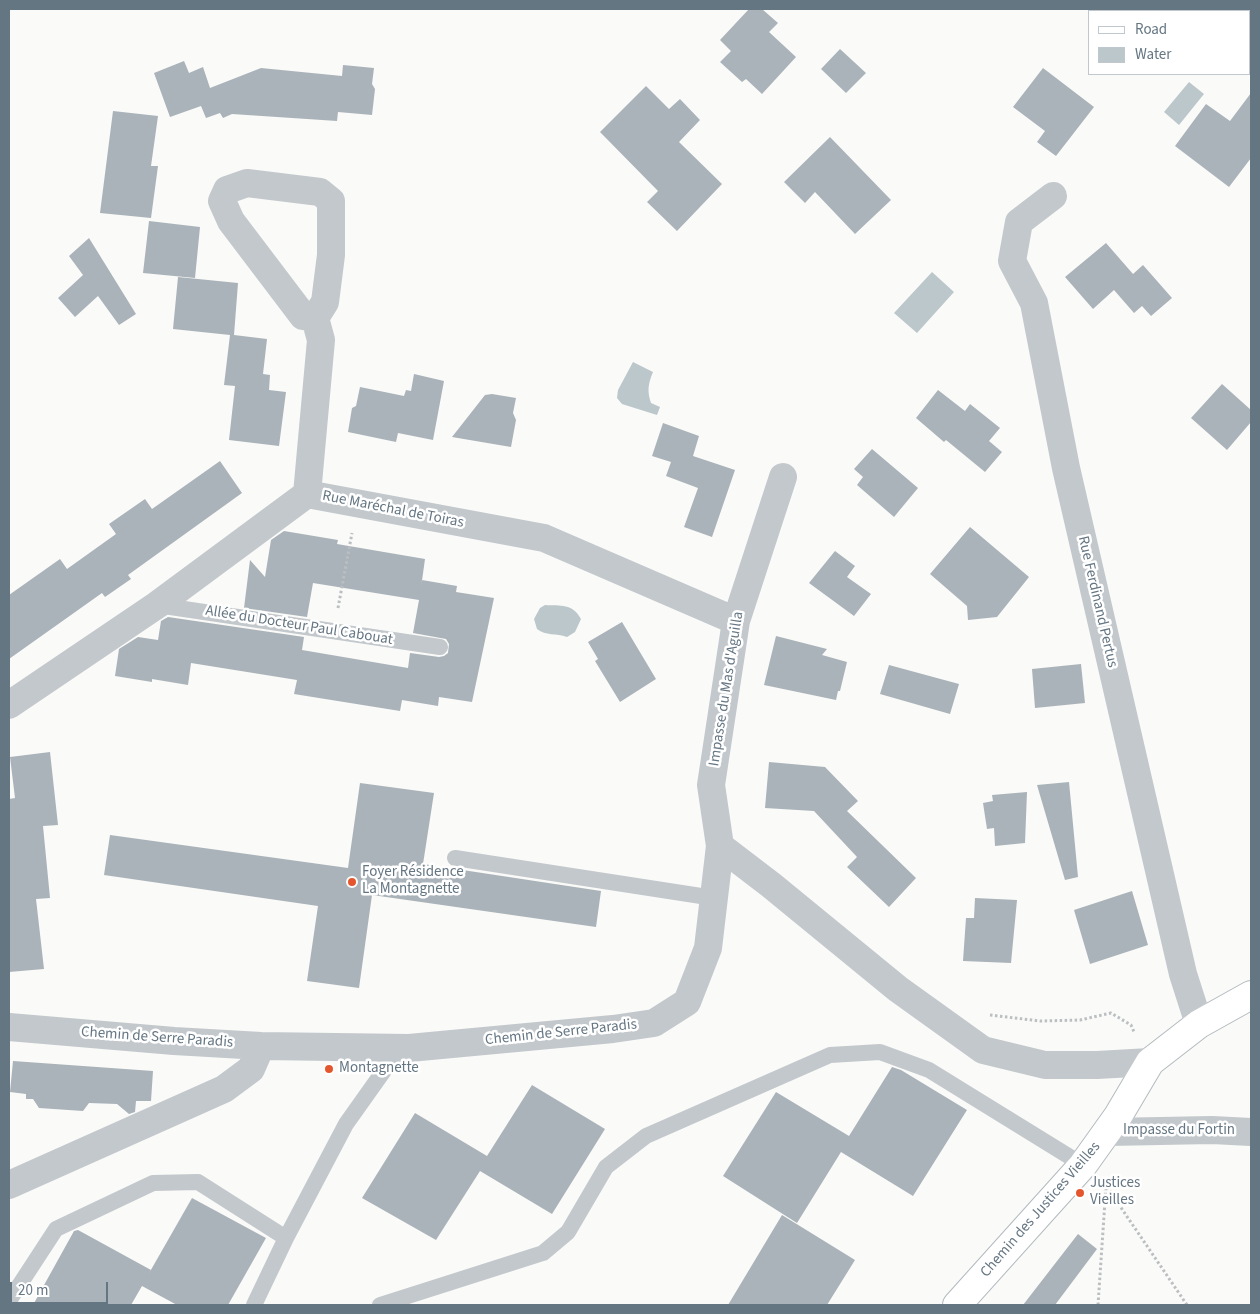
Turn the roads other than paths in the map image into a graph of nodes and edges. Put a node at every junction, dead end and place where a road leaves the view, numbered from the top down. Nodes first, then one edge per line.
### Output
1 (1053, 196) dead end
2 (315, 318) junction
3 (783, 477) dead end
4 (307, 494) junction
5 (157, 605) junction
6 (736, 621) junction
7 (440, 647) dead end
8 (9, 705) edge
9 (720, 846) junction
10 (455, 858) dead end
11 (714, 898) junction
12 (1251, 995) edge
13 (1199, 1024) junction
14 (9, 1027) edge
15 (262, 1046) junction
16 (400, 1048) junction
17 (1150, 1062) junction
18 (1108, 1132) junction
19 (1251, 1132) edge
20 (1084, 1165) junction
21 (9, 1185) edge
22 (286, 1238) junction
23 (9, 1301) edge
24 (254, 1305) edge
25 (380, 1305) edge
26 (957, 1305) edge

1 - 13 street, Rue Ferdinand Pertus
2 - 2 street
2 - 4 street
3 - 6 street, Impasse du Mas d'Aguilla
4 - 5 street, Rue Maréchal de Toiras
4 - 6 street, Rue Maréchal de Toiras
5 - 7 lane, Allée du Docteur Paul Cabouat
5 - 8 street, Rue Maréchal de Toiras
6 - 9 street, Impasse du Mas d'Aguilla
9 - 11 street, Chemin de Serre Paradis
9 - 17 street
10 - 11 lane
11 - 16 street, Chemin de Serre Paradis
12 - 13 street, Chemin des Justices Vieilles
13 - 17 street, Chemin des Justices Vieilles
14 - 15 street, Chemin de Serre Paradis
15 - 16 street, Chemin de Serre Paradis
15 - 21 street
16 - 22 lane
17 - 18 street, Chemin des Justices Vieilles
18 - 19 street, Impasse du Fortin
18 - 20 street, Chemin des Justices Vieilles
20 - 25 lane
20 - 26 street, Chemin des Justices Vieilles
22 - 23 lane
22 - 24 lane

